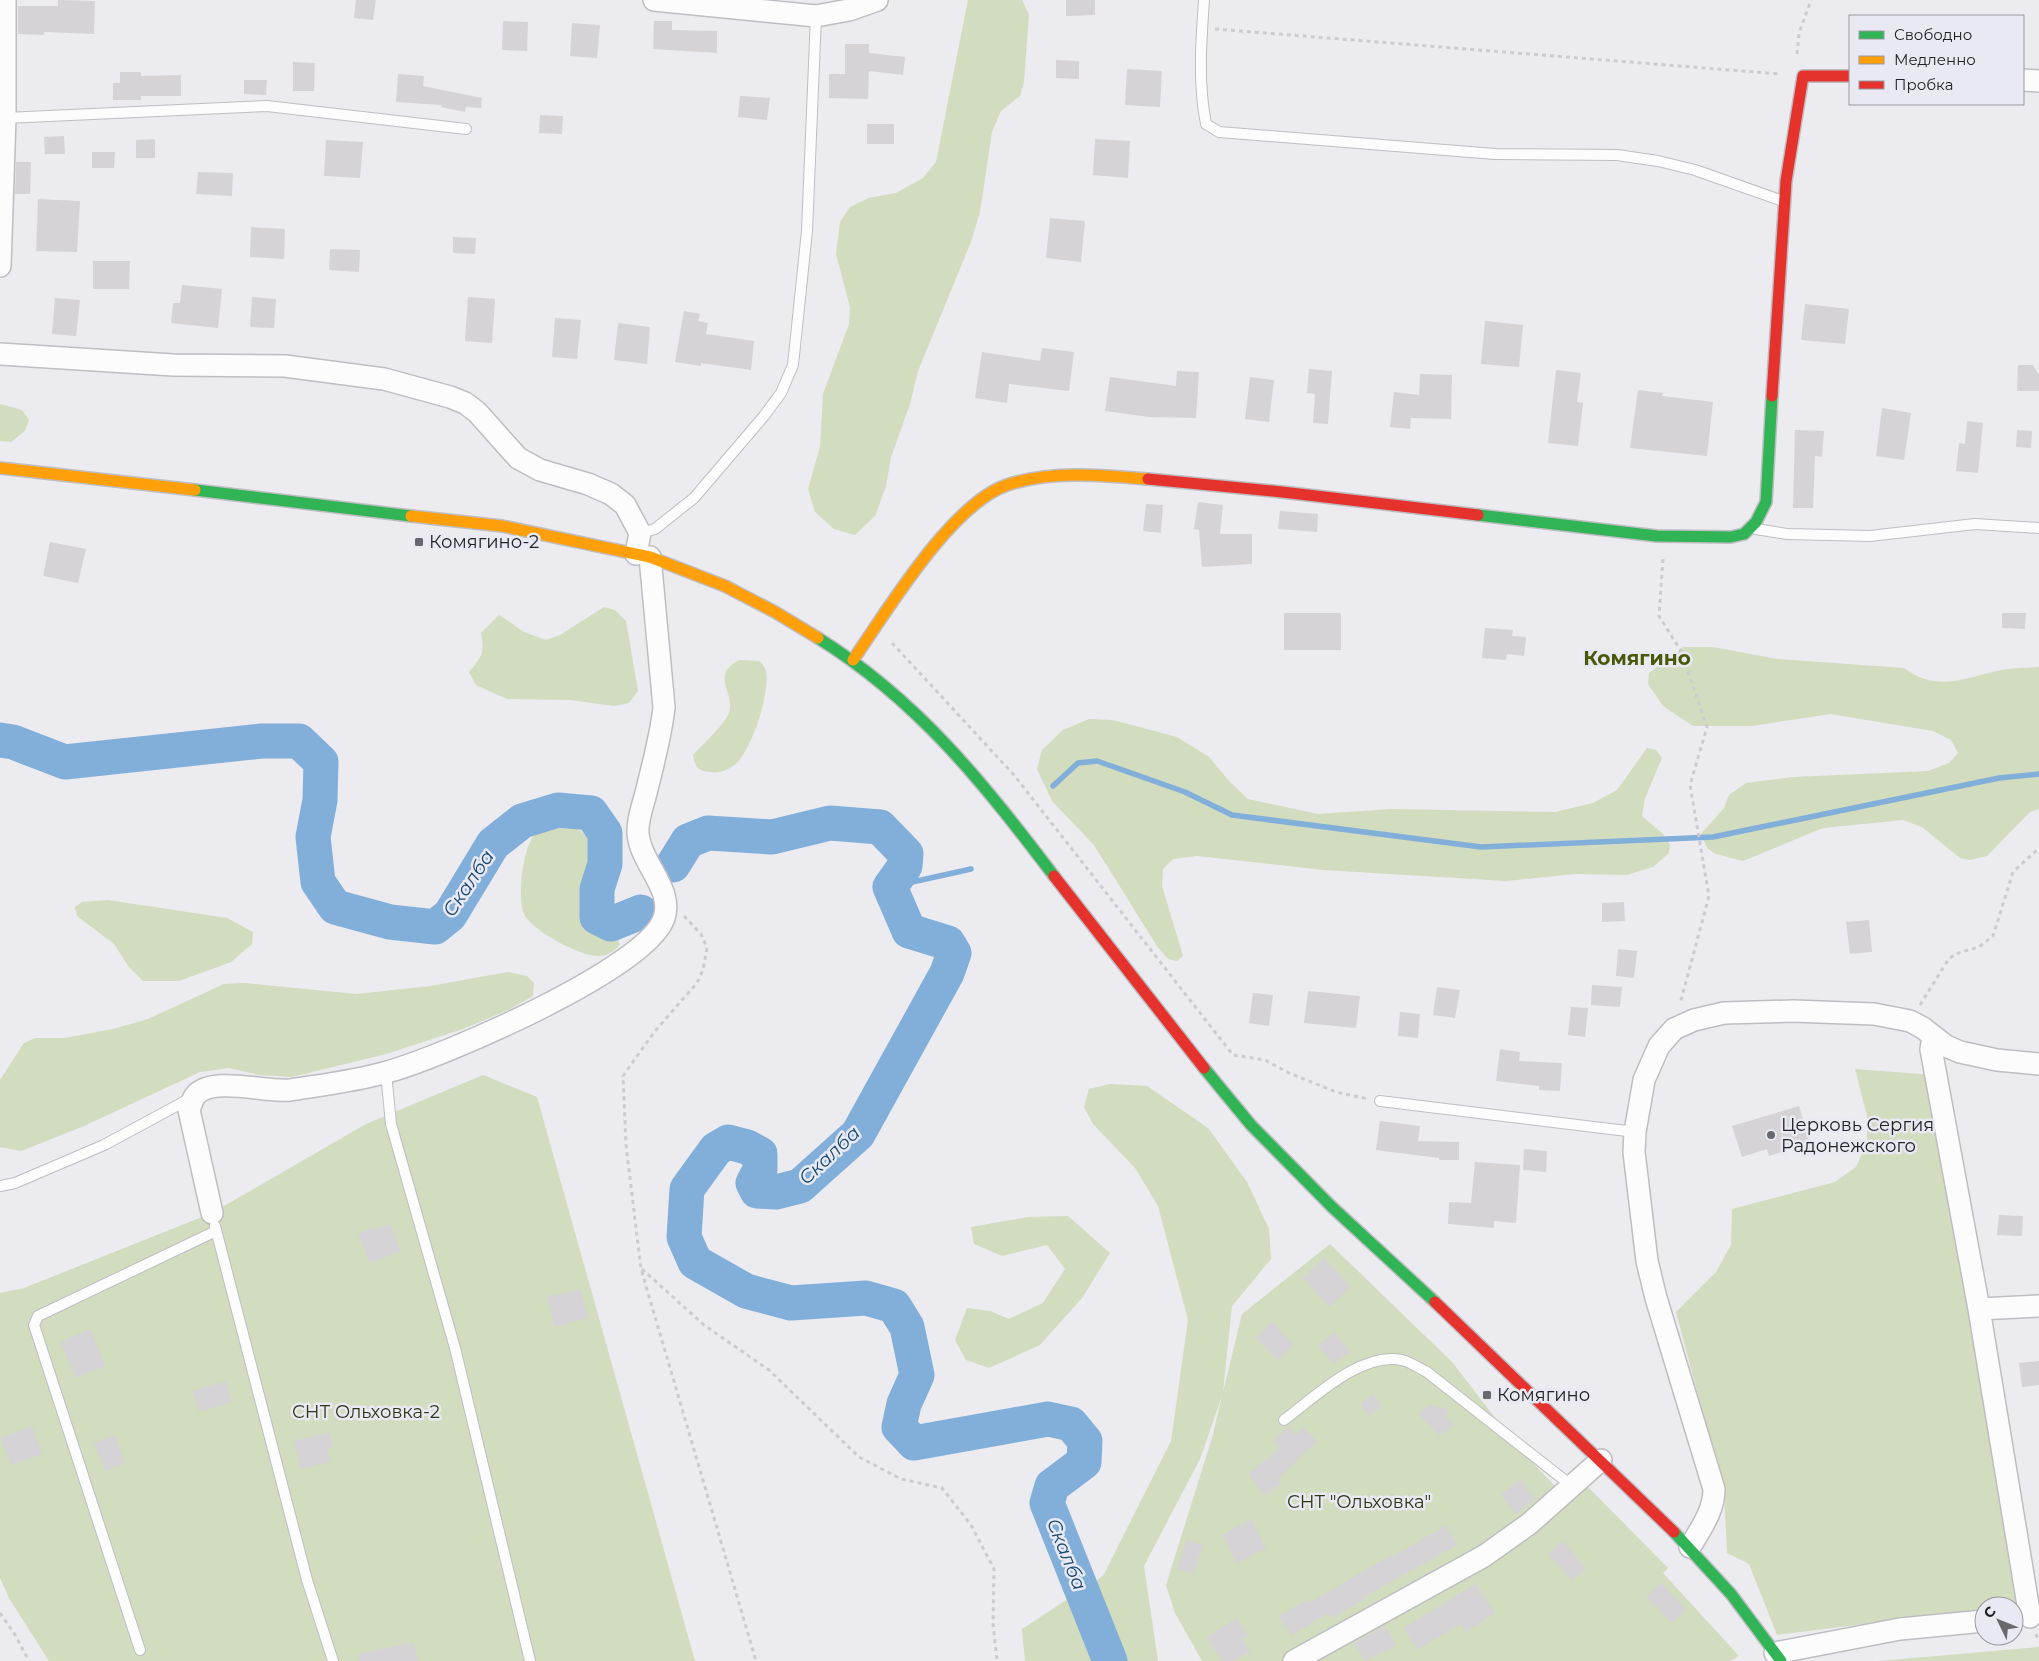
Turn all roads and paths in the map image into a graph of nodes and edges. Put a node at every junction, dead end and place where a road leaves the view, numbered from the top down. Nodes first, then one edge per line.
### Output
1 (5, 0) edge
2 (654, 0) edge
3 (877, 0) edge
4 (1204, 0) edge
5 (1812, 0) edge
6 (703, 2) edge
7 (816, 16) junction
8 (1202, 28) junction
9 (1803, 76) junction
10 (1849, 76) edge
11 (2024, 80) edge
12 (2039, 81) edge
13 (5, 118) junction
14 (466, 130) dead end
15 (1785, 202) junction
16 (0, 266) edge
17 (0, 354) edge
18 (0, 468) edge
19 (1752, 528) junction
20 (2039, 528) edge
21 (640, 533) junction
22 (1665, 538) junction
23 (643, 556) junction
24 (878, 627) junction
25 (853, 660) junction
26 (2039, 848) edge
27 (667, 901) junction
28 (1910, 1021) junction
29 (1674, 1029) junction
30 (1932, 1036) junction
31 (2039, 1064) edge
32 (386, 1072) junction
33 (196, 1096) junction
34 (1380, 1101) joint
35 (1635, 1132) junction
36 (0, 1186) edge
37 (214, 1222) junction
38 (641, 1269) junction
39 (2039, 1306) edge
40 (1979, 1309) junction
41 (1284, 1420) dead end
42 (1601, 1460) junction
43 (1572, 1486) junction
44 (1690, 1547) junction
45 (0, 1613) edge
46 (2028, 1617) edge
47 (1974, 1622) edge
48 (140, 1650) dead end
49 (1778, 1657) edge
50 (29, 1661) edge
51 (333, 1661) edge
52 (530, 1661) edge
53 (756, 1661) edge
54 (997, 1661) edge
55 (1294, 1661) edge

1 - 13 street
2 - 6 street
3 - 7 street
4 - 8 lane
5 - 9 path
6 - 7 street
7 - 21 lane
8 - 9 path
8 - 15 lane
9 - 10 street
9 - 15 street
11 - 12 street
13 - 14 lane
13 - 16 street
15 - 19 street
17 - 21 street
18 - 23 street
19 - 20 lane
19 - 22 street
21 - 23 street
22 - 24 street
22 - 29 path
23 - 25 street
23 - 27 street
24 - 25 street
24 - 34 path
25 - 42 street
26 - 28 path
27 - 32 street
27 - 38 path
28 - 29 street
28 - 30 street
29 - 35 street
30 - 31 street
30 - 40 street
32 - 33 street
32 - 52 lane
33 - 36 lane
33 - 37 street
34 - 35 lane
35 - 44 street
37 - 48 lane
37 - 51 lane
38 - 53 path
38 - 54 path
39 - 40 street
40 - 46 street
41 - 43 lane
42 - 43 street
42 - 44 street
43 - 55 street
44 - 49 street
45 - 50 path
47 - 49 street

